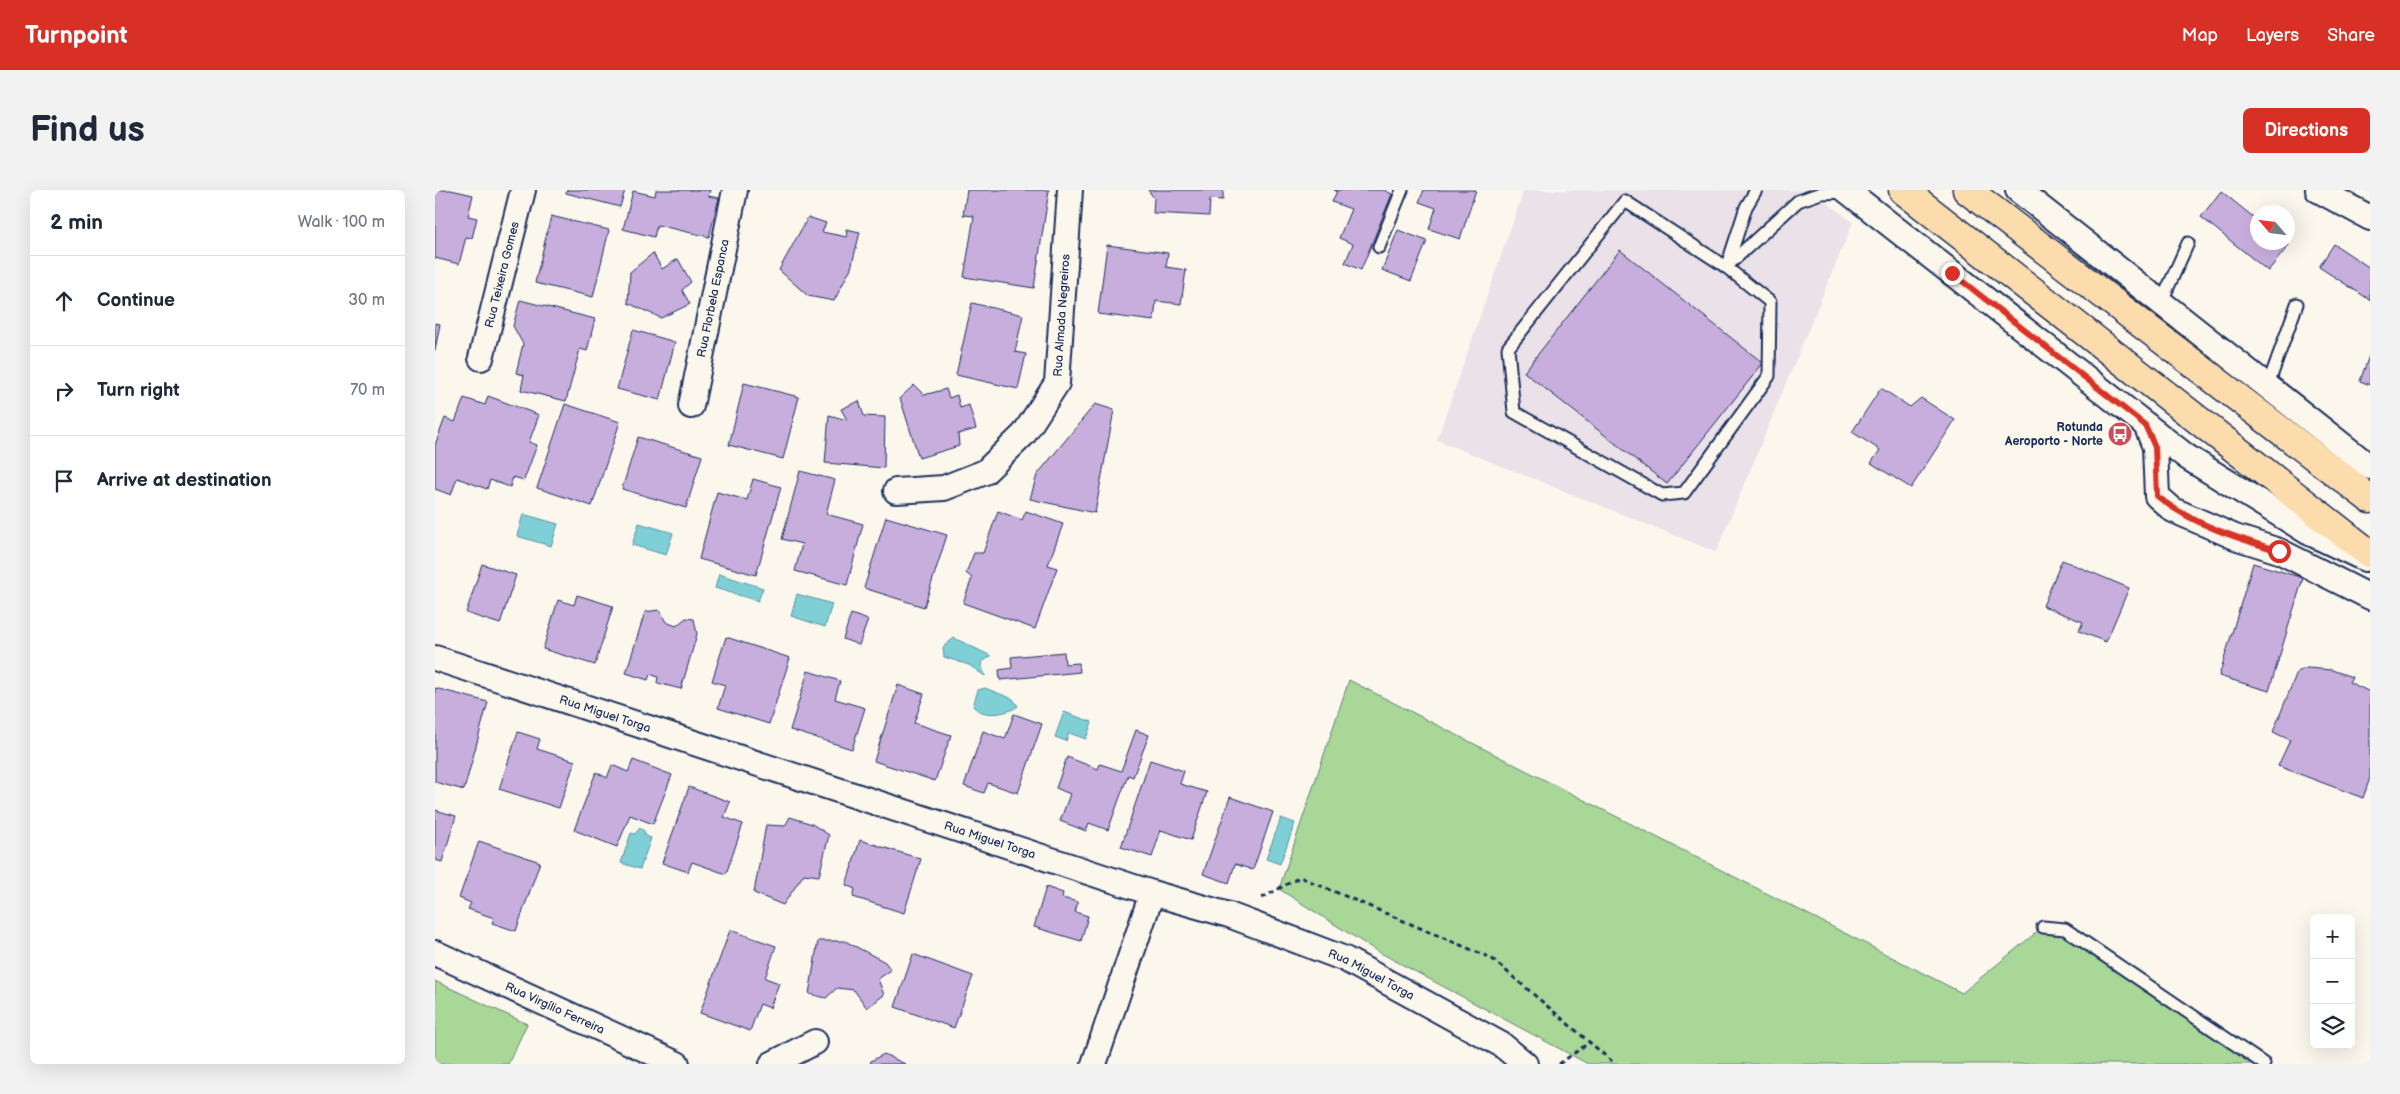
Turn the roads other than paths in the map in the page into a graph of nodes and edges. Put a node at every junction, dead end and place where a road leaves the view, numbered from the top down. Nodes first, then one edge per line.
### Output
1 (523, 190) edge
2 (735, 190) edge
3 (1070, 190) edge
4 (1402, 190) edge
5 (1756, 190) edge
6 (1903, 190) edge
7 (1967, 190) edge
8 (2017, 190) edge
9 (1848, 191) edge
10 (2321, 191) edge
11 (2370, 218) edge
12 (2188, 243) dead end
13 (1379, 246) dead end
14 (1726, 267) junction
15 (2161, 303) junction
16 (2297, 304) dead end
17 (481, 358) dead end
18 (2268, 385) junction
19 (691, 406) dead end
20 (2145, 425) junction
21 (2187, 457) junction
22 (2370, 467) edge
23 (2157, 468) junction
24 (896, 491) dead end
25 (2370, 499) edge
26 (2370, 554) edge
27 (2370, 561) edge
28 (2370, 597) edge
29 (435, 658) edge
30 (1152, 893) junction
31 (2043, 927) dead end
32 (435, 953) edge
33 (815, 1042) dead end
34 (677, 1064) edge
35 (773, 1064) edge
36 (1093, 1064) edge
37 (1525, 1064) edge
38 (2264, 1064) edge

1 - 17 street, Rua Teixeira Gomes
2 - 19 street, Rua Florbela Espanca
3 - 24 street, Rua Almada Negreiros
4 - 13 lane
5 - 14 lane
6 - 26 main road
7 - 25 main road
8 - 15 street
9 - 14 lane
9 - 20 street
10 - 11 street
12 - 15 lane
14 - 14 lane
15 - 18 street
16 - 18 lane
18 - 22 street
20 - 21 street
20 - 23 street
21 - 23 street
21 - 27 street
23 - 28 street
29 - 30 street, Rua Miguel Torga
30 - 36 street
30 - 37 street, Rua Miguel Torga
31 - 38 lane
32 - 34 street, Rua Virgílio Ferreira
33 - 35 street

